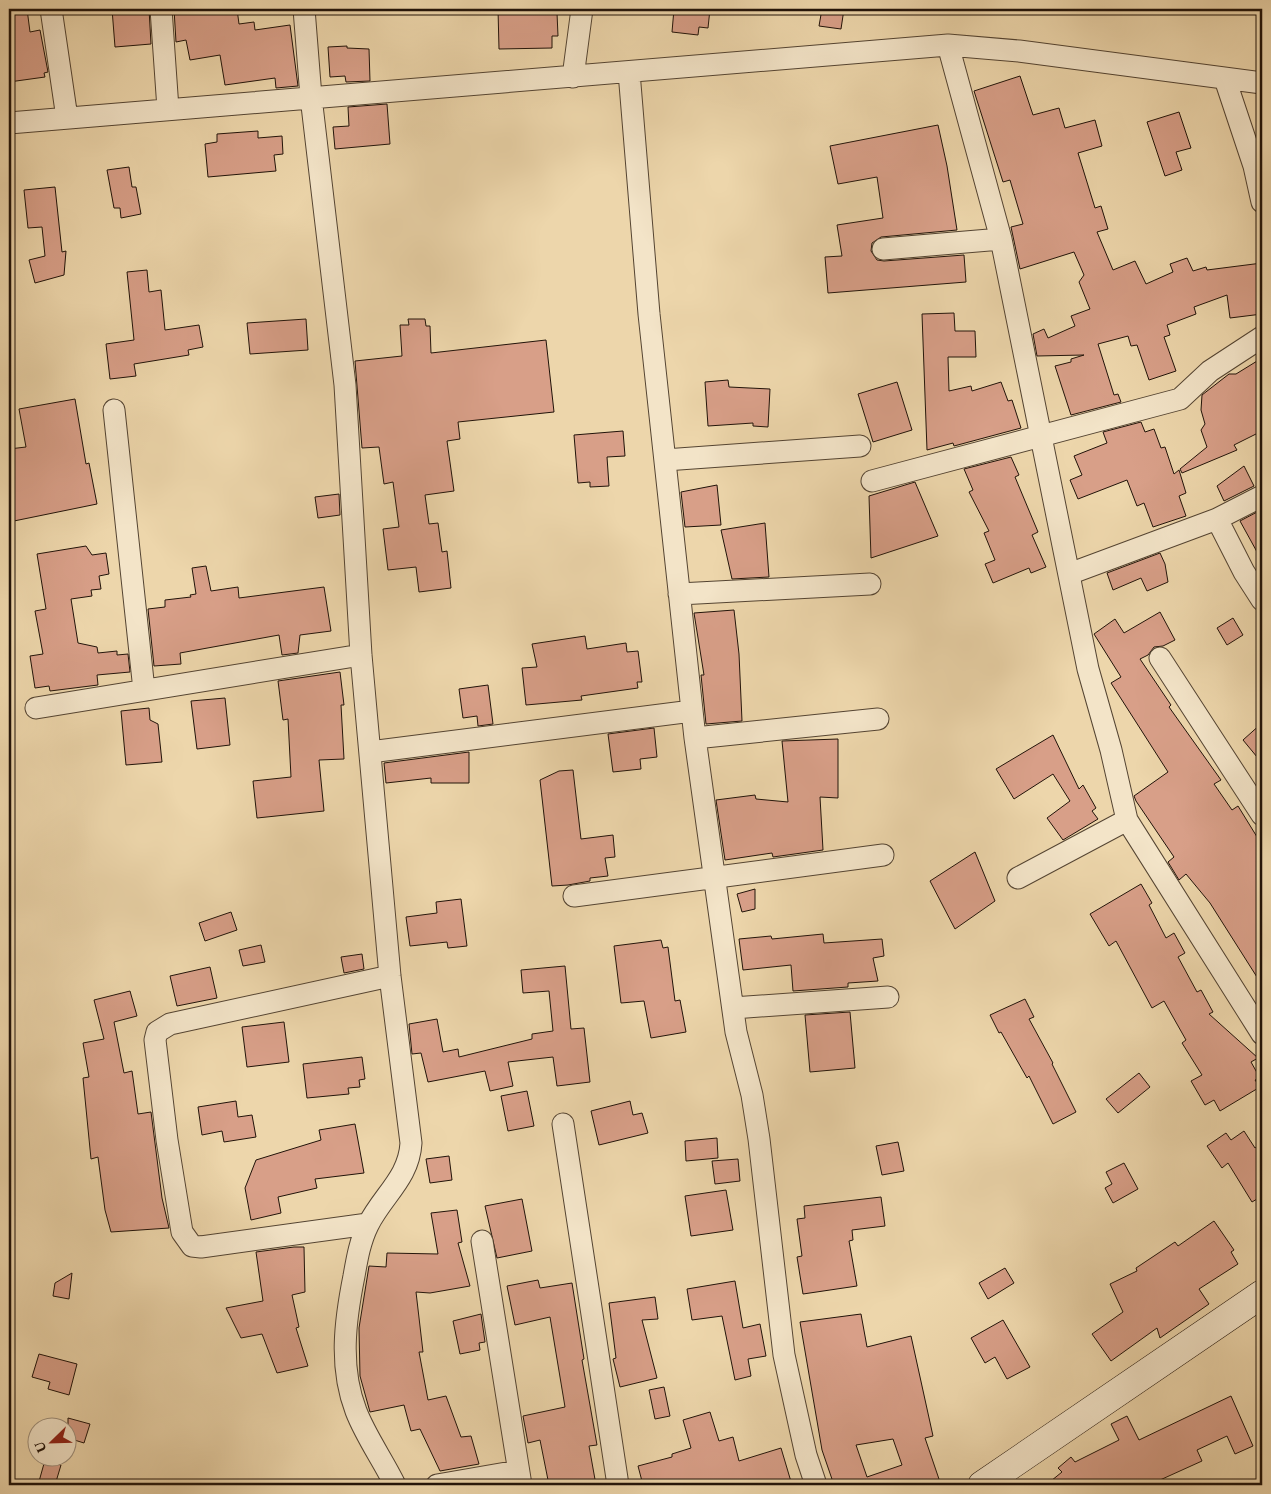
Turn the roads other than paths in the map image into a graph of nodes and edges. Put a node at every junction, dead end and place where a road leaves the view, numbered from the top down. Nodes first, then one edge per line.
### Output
1 (51, 9) edge
2 (161, 9) edge
3 (304, 9) edge
4 (582, 9) edge
5 (948, 45) junction
6 (573, 77) junction
7 (1225, 78) junction
8 (1262, 83) edge
9 (630, 86) junction
10 (311, 97) junction
11 (168, 109) junction
12 (67, 118) junction
13 (9, 123) edge
14 (1262, 202) edge
15 (1001, 240) junction
16 (883, 249) dead end
17 (1262, 337) edge
18 (114, 410) dead end
19 (1040, 437) junction
20 (860, 446) dead end
21 (665, 460) junction
22 (872, 481) dead end
23 (1262, 496) edge
24 (1217, 519) junction
25 (1068, 574) junction
26 (870, 584) dead end
27 (679, 594) junction
28 (1262, 600) edge
29 (361, 655) junction
30 (1160, 658) dead end
31 (144, 690) junction
32 (36, 708) dead end
33 (692, 711) junction
34 (878, 719) dead end
35 (695, 738) junction
36 (370, 752) junction
37 (1262, 815) edge
38 (1127, 820) junction
39 (883, 855) dead end
40 (715, 877) junction
41 (1018, 878) dead end
42 (574, 896) dead end
43 (390, 976) junction
44 (888, 997) dead end
45 (733, 1008) junction
46 (1262, 1034) edge
47 (563, 1124) dead end
48 (368, 1224) junction
49 (482, 1241) dead end
50 (1262, 1294) edge
51 (520, 1478) edge
52 (395, 1485) edge
53 (437, 1485) edge
54 (618, 1485) edge
55 (816, 1485) edge
56 (982, 1485) edge

1 - 12 street
2 - 11 street
3 - 10 street
4 - 6 street
5 - 7 street
5 - 9 street
5 - 15 street
6 - 9 street
6 - 10 street
7 - 8 street
7 - 14 street
9 - 21 street
10 - 11 street
10 - 29 street
11 - 12 street
12 - 13 street
15 - 16 street
15 - 19 street
17 - 19 street
18 - 31 street
19 - 22 street
19 - 25 street
20 - 21 street
21 - 27 street
23 - 24 street
24 - 25 street
24 - 28 street
25 - 38 street
26 - 27 street
27 - 33 street
29 - 31 street
29 - 36 street
30 - 37 street
31 - 32 street
33 - 35 street
33 - 36 street
34 - 35 street
35 - 40 street
36 - 43 street
38 - 41 street
38 - 46 street
39 - 40 street
40 - 42 street
40 - 45 street
43 - 48 street
43 - 48 street
44 - 45 street
45 - 55 street
47 - 54 street
48 - 52 street
49 - 51 street
50 - 56 main road
51 - 53 street

